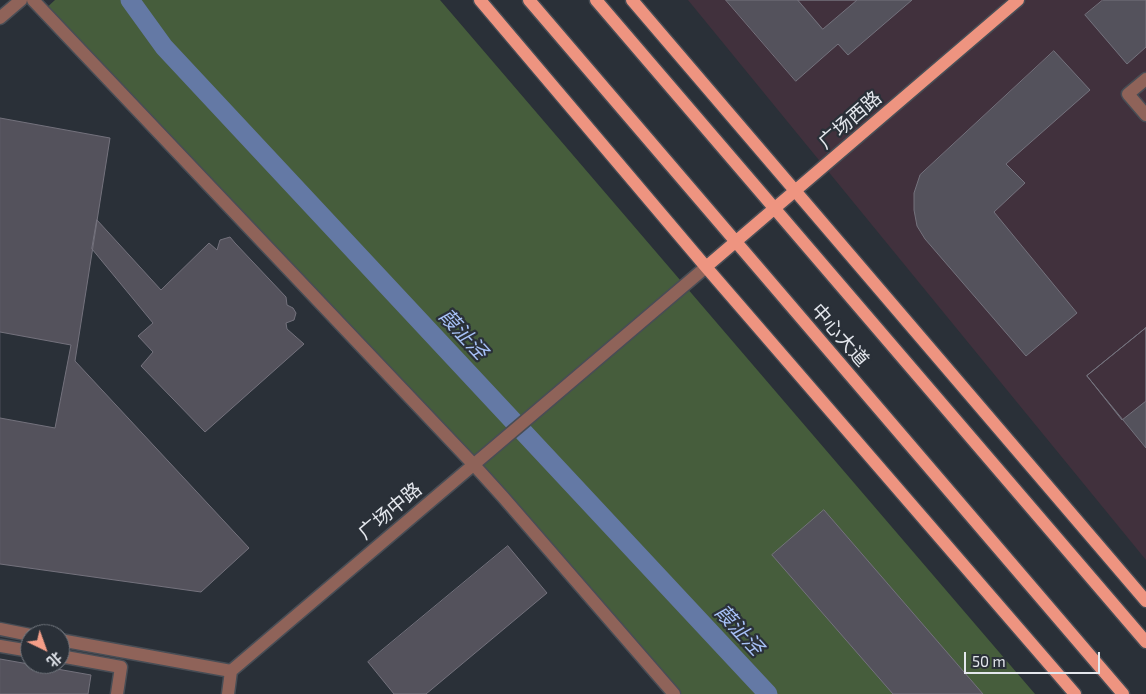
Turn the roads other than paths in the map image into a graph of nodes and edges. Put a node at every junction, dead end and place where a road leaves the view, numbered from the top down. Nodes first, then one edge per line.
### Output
1 (20, 0) edge
2 (33, 0) edge
3 (480, 0) edge
4 (529, 0) edge
5 (596, 0) edge
6 (632, 0) edge
7 (1018, 0) edge
8 (0, 18) edge
9 (1146, 79) edge
10 (1146, 116) edge
11 (796, 191) junction
12 (775, 209) junction
13 (736, 242) junction
14 (706, 268) junction
15 (474, 465) junction
16 (1146, 601) edge
17 (0, 629) edge
18 (20, 633) edge
19 (70, 642) edge
20 (1146, 642) edge
21 (0, 646) edge
22 (20, 649) edge
23 (70, 658) edge
24 (231, 671) junction
25 (116, 694) edge
26 (228, 694) edge
27 (674, 694) edge
28 (1075, 694) edge
29 (1123, 694) edge

1 - 8 street
2 - 15 street
3 - 14 main road
4 - 13 main road, 中心大道
5 - 12 main road, 中心大道
6 - 11 main road
7 - 11 main road, 广场西路
9 - 10 street
11 - 12 main road, 广场西路
11 - 16 main road
12 - 13 main road, 广场西路
12 - 20 main road, 中心大道
13 - 14 main road, 广场西路
13 - 29 main road, 中心大道
14 - 15 street, 广场中路
14 - 28 main road
15 - 24 street, 广场中路
15 - 27 street
17 - 18 street
19 - 24 street
21 - 22 street
23 - 25 street
24 - 26 street

